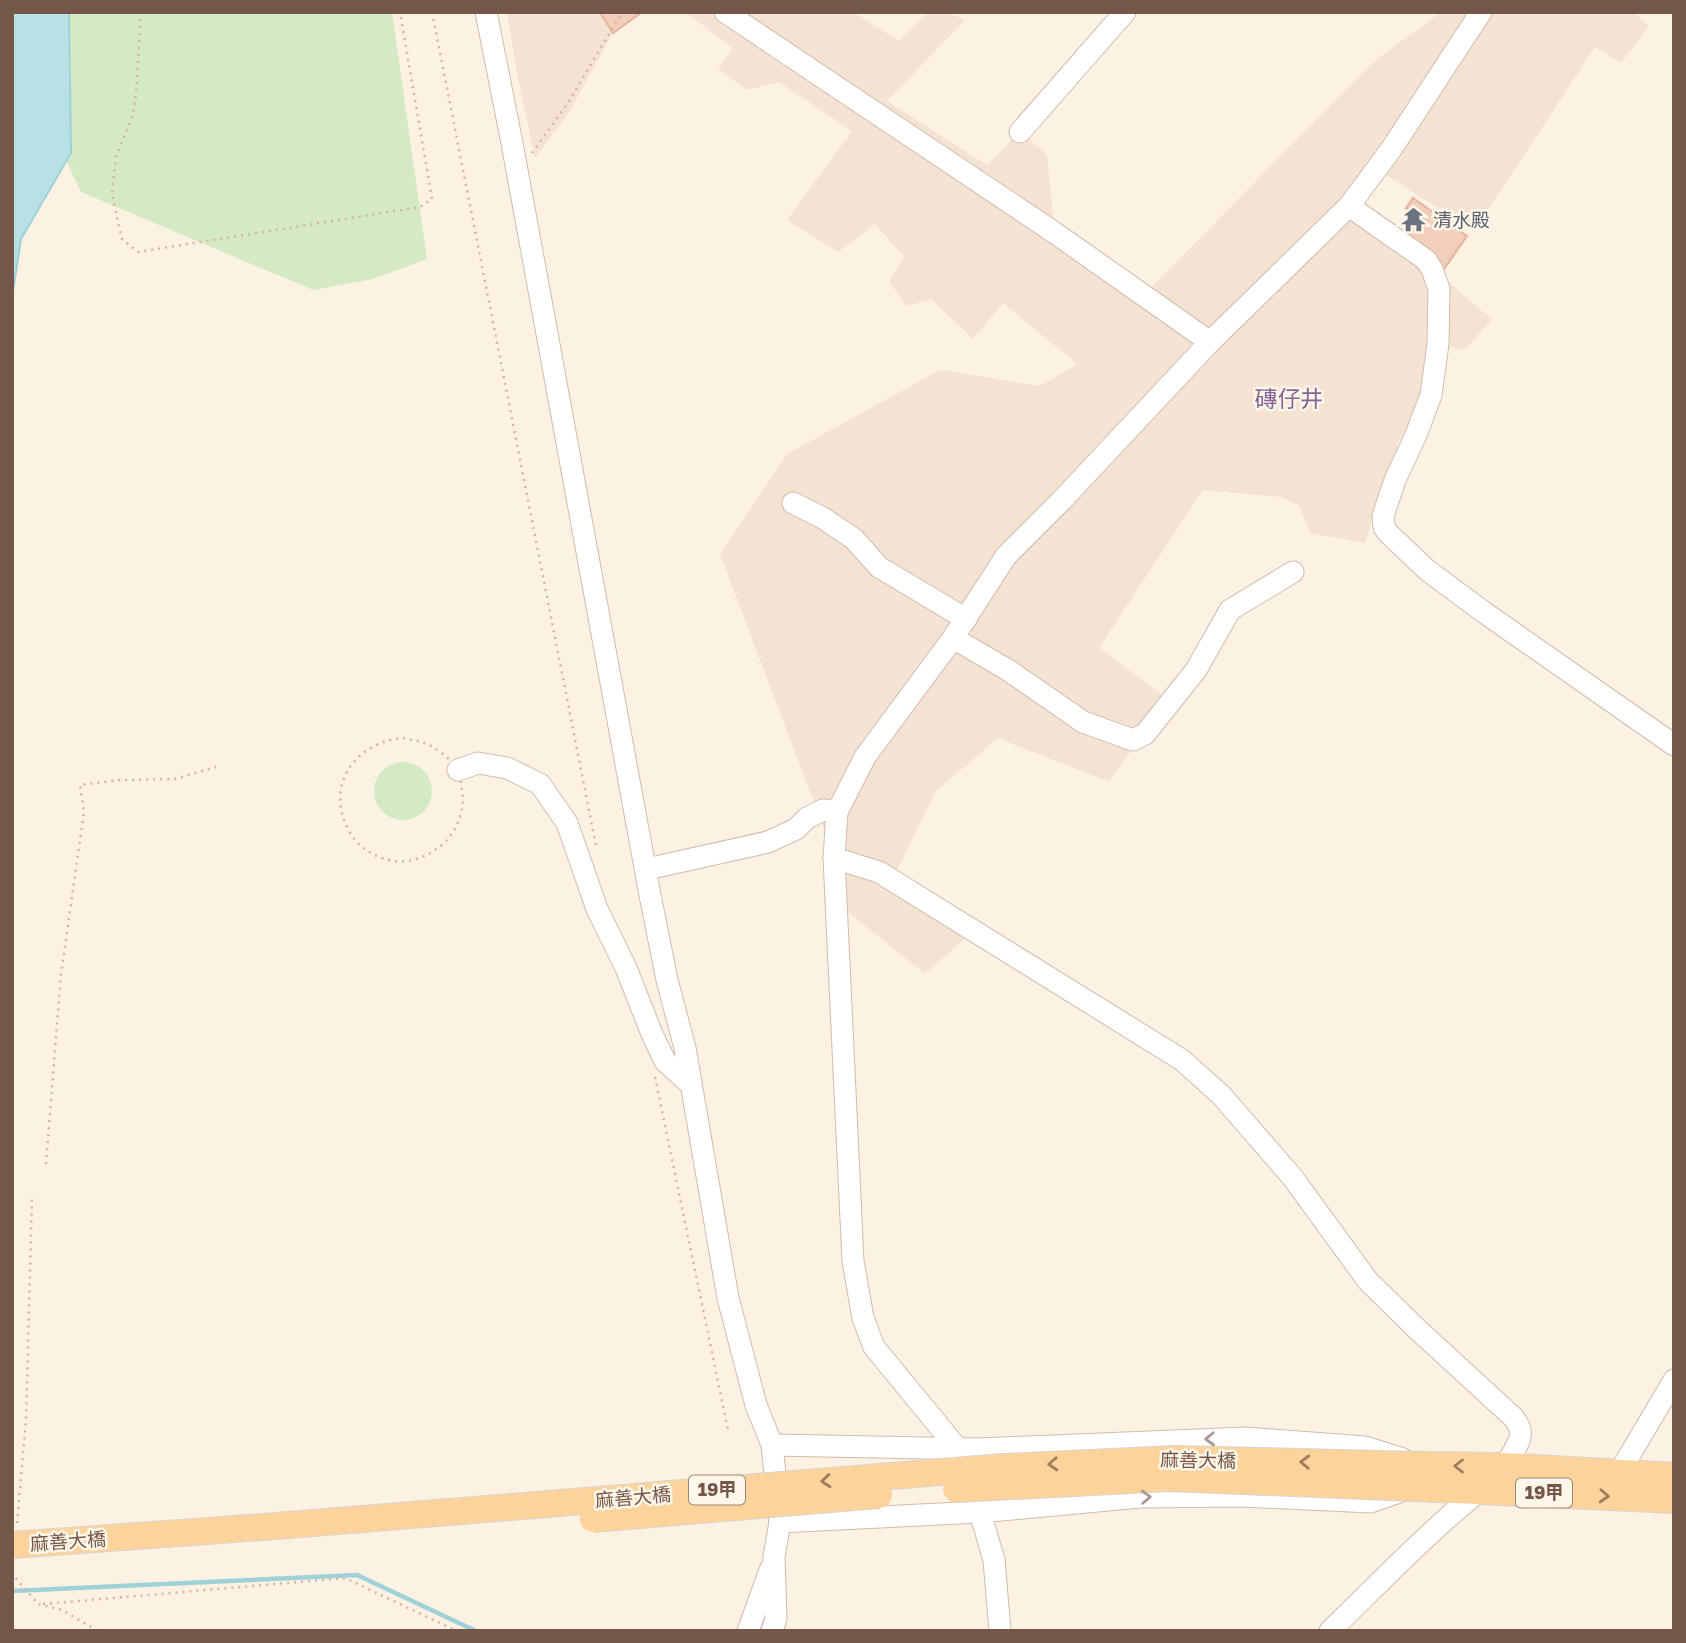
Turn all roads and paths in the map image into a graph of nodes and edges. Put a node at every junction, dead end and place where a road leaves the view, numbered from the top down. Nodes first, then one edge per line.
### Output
1 (141, 12) edge
2 (400, 12) edge
3 (432, 12) edge
4 (486, 12) edge
5 (623, 12) edge
6 (725, 12) edge
7 (1125, 12) edge
8 (1481, 12) edge
9 (1020, 132) dead end
10 (517, 174) junction
11 (1349, 206) junction
12 (1210, 342) junction
13 (793, 503) dead end
14 (1293, 572) dead end
15 (966, 619) junction
16 (953, 638) junction
17 (1674, 746) edge
18 (216, 767) dead end
19 (458, 770) junction
20 (837, 813) junction
21 (597, 848) dead end
22 (835, 858) junction
23 (646, 869) junction
24 (654, 1072) dead end
25 (690, 1084) junction
26 (46, 1164) dead end
27 (32, 1199) dead end
28 (1674, 1380) edge
29 (728, 1430) dead end
30 (772, 1446) junction
31 (957, 1448) junction
32 (1504, 1466) junction
33 (1619, 1473) junction
34 (1674, 1476) edge
35 (1418, 1477) junction
36 (1480, 1490) junction
37 (1674, 1500) edge
38 (980, 1512) junction
39 (780, 1522) junction
40 (14, 1548) edge
41 (774, 1557) junction
42 (38, 1604) junction
43 (98, 1631) edge
44 (457, 1631) edge
45 (748, 1631) edge
46 (772, 1631) edge
47 (1000, 1631) edge
48 (1330, 1631) edge

1 - 2 path
3 - 21 path
4 - 10 street
5 - 10 path
6 - 12 street
7 - 9 street
8 - 11 street
10 - 23 street
11 - 12 street
11 - 17 street
12 - 15 street
13 - 15 street
14 - 16 street
15 - 16 street
16 - 20 street
18 - 26 path
19 - 19 path
19 - 25 street
20 - 22 street
20 - 23 street
22 - 31 street
22 - 32 street
23 - 25 street
24 - 29 path
25 - 30 street
27 - 40 path
28 - 33 street
30 - 31 street
30 - 39 street
35 -> 31 street
32 - 33 main road, 19甲
32 -> 35 main road, 19甲
32 - 36 street
33 - 34 main road, 19甲
35 - 36 main road, 19甲
38 -> 35 street
35 - 40 main road, 麻善大橋 / 19甲, bridge
36 -> 37 main road, 19甲
36 - 48 street
38 - 39 street
38 - 47 street
39 - 41 street
40 - 42 path
41 - 45 street
41 - 46 street
42 - 43 path
42 - 44 path

